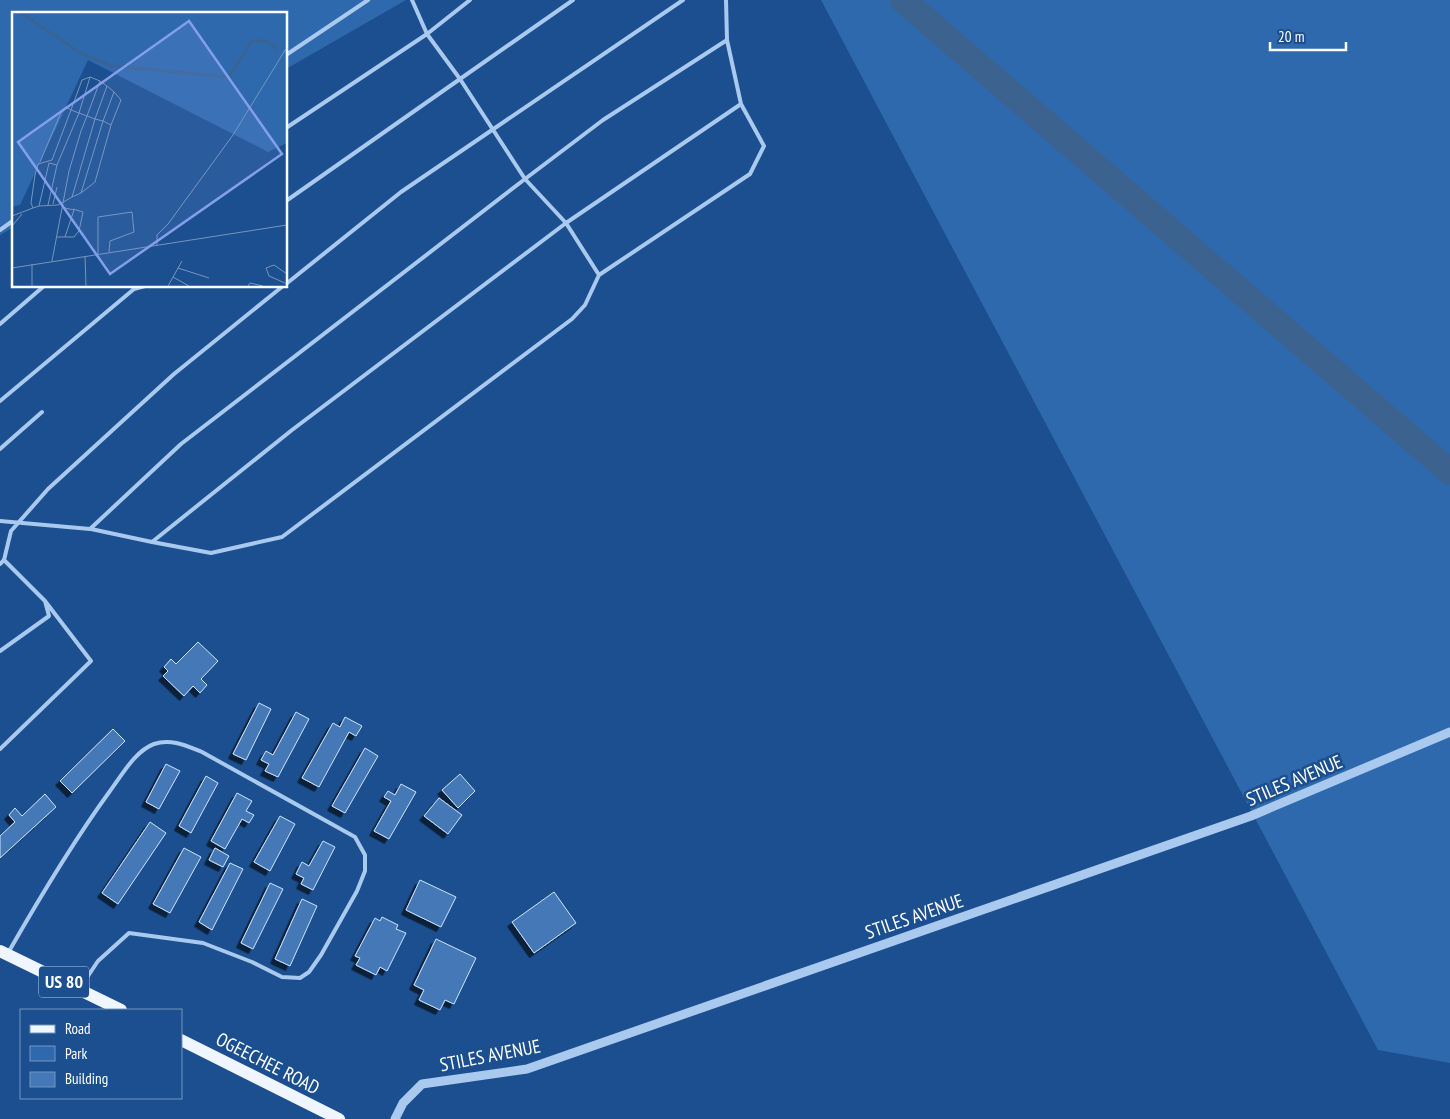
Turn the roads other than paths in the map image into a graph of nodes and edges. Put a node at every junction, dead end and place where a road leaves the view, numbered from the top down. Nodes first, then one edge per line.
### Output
1 (368, 0) edge
2 (412, 0) edge
3 (470, 0) edge
4 (573, 0) edge
5 (683, 0) edge
6 (726, 0) edge
7 (427, 34) junction
8 (727, 40) junction
9 (288, 54) edge
10 (460, 79) junction
11 (741, 104) junction
12 (288, 127) edge
13 (492, 129) junction
14 (525, 179) junction
15 (288, 200) edge
16 (12, 221) edge
17 (566, 223) junction
18 (0, 230) edge
19 (598, 275) junction
20 (288, 282) edge
21 (42, 288) edge
22 (134, 288) edge
23 (281, 288) edge
24 (0, 324) edge
25 (0, 401) edge
26 (42, 412) dead end
27 (0, 449) edge
28 (0, 521) edge
29 (18, 523) junction
30 (90, 528) junction
31 (152, 542) junction
32 (2, 562) edge
33 (45, 600) junction
34 (0, 651) edge
35 (1450, 732) edge
36 (0, 748) edge
37 (4, 953) edge
38 (78, 989) junction
39 (119, 1009) edge
40 (182, 1040) edge
41 (339, 1119) edge
42 (395, 1119) edge

1 - 9 lane
2 - 7 lane
3 - 7 lane
4 - 10 lane
5 - 13 lane
6 - 8 lane
7 - 10 lane
7 - 12 lane
8 - 11 lane
8 - 14 lane
10 - 13 lane
10 - 15 lane
11 - 17 lane
11 - 19 lane
13 - 14 lane
13 - 20 lane
14 - 17 lane
14 - 30 lane
16 - 18 lane
17 - 19 lane
17 - 31 lane
19 - 31 lane
21 - 24 lane
22 - 25 lane
23 - 29 lane
26 - 27 lane
28 - 29 lane
29 - 30 lane
29 - 32 lane
30 - 31 lane
32 - 33 lane
33 - 34 lane
33 - 36 lane
35 - 42 street, STILES AVENUE
37 - 38 main road, US 80
37 - 38 lane
38 - 39 main road, US 80
40 - 41 main road, OGEECHEE ROAD

